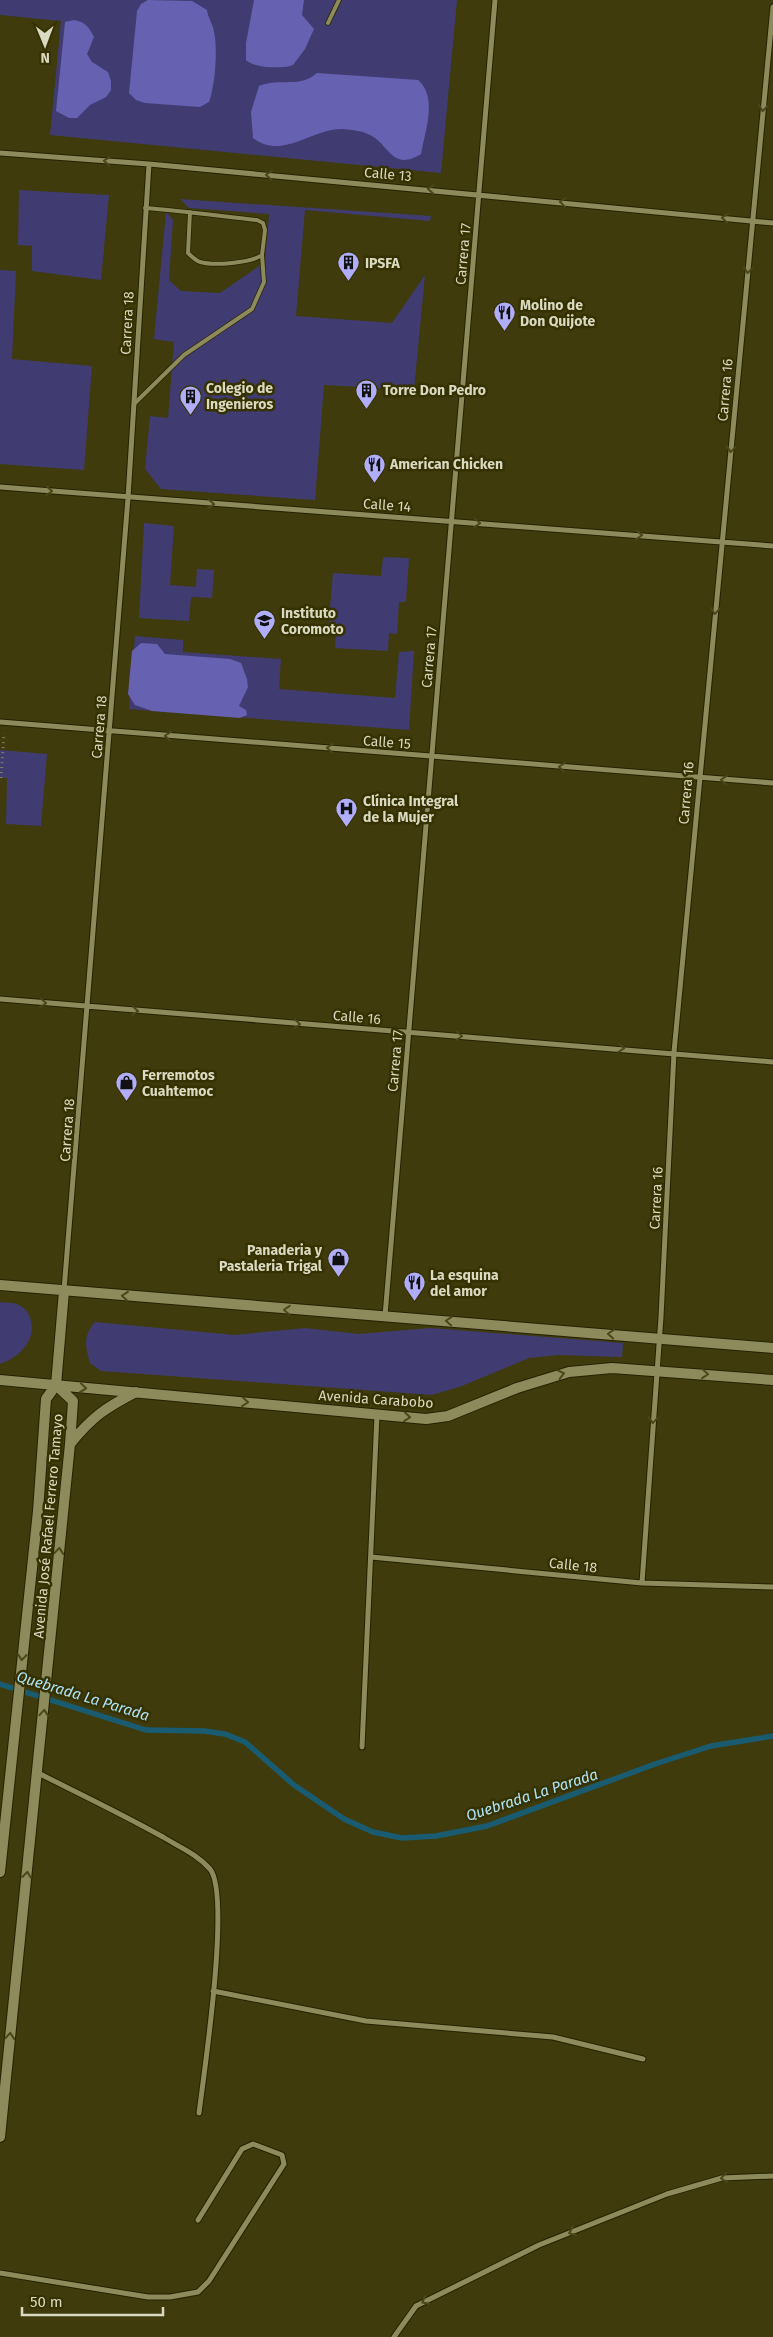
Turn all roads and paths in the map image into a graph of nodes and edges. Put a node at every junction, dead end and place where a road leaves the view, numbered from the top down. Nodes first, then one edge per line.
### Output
1 (339, 0) edge
2 (496, 0) edge
3 (773, 7) edge
4 (328, 23) dead end
5 (0, 154) edge
6 (149, 164) junction
7 (480, 194) junction
8 (145, 208) junction
9 (190, 212) junction
10 (752, 220) junction
11 (773, 223) edge
12 (262, 255) junction
13 (134, 404) junction
14 (0, 487) edge
15 (128, 498) junction
16 (453, 521) junction
17 (722, 542) junction
18 (773, 546) edge
19 (2, 722) edge
20 (110, 731) junction
21 (431, 756) junction
22 (1, 778) dead end
23 (698, 778) junction
24 (773, 783) edge
25 (0, 999) edge
26 (86, 1007) junction
27 (408, 1032) junction
28 (674, 1052) junction
29 (773, 1062) edge
30 (0, 1285) edge
31 (64, 1291) junction
32 (385, 1316) junction
33 (659, 1337) junction
34 (773, 1348) edge
35 (657, 1371) junction
36 (0, 1380) edge
37 (773, 1380) edge
38 (56, 1385) junction
39 (136, 1392) junction
40 (377, 1415) junction
41 (70, 1444) junction
42 (371, 1557) junction
43 (642, 1584) junction
44 (773, 1588) edge
45 (362, 1747) dead end
46 (38, 1773) junction
47 (2, 1832) edge
48 (1, 1852) edge
49 (0, 1872) edge
50 (213, 1991) junction
51 (643, 2059) dead end
52 (199, 2114) dead end
53 (0, 2137) edge
54 (773, 2176) edge
55 (198, 2220) dead end
56 (0, 2273) edge
57 (394, 2337) edge

1 - 4 lane
2 - 7 street, Carrera 17
3 -> 10 street, Carrera 16
6 -> 5 street, Calle 13
7 -> 6 street, Calle 13
6 - 8 street, Carrera 18
10 -> 7 street, Calle 13
7 - 16 street, Carrera 17
8 - 9 lane
8 - 13 street, Carrera 18
9 - 12 lane
9 - 12 lane
10 - 11 street, Calle 13
10 -> 17 street, Carrera 16
12 - 13 lane
13 - 15 street, Carrera 18
14 -> 15 street, Calle 14
15 -> 16 street, Calle 14
15 - 20 street, Carrera 18
16 -> 17 street, Calle 14
16 - 21 street, Carrera 17
17 - 18 street, Calle 14
17 -> 23 street, Carrera 16
19 - 20 street, Calle 15
19 - 22 path
21 -> 20 street, Calle 15
20 - 26 street, Carrera 18
23 -> 21 street, Calle 15
21 - 27 street, Carrera 17
24 -> 23 street, Calle 15
23 - 28 street, Carrera 16
25 -> 26 street, Calle 16
26 -> 27 street, Calle 16
26 - 31 street, Carrera 18
27 -> 28 street, Calle 16
27 - 32 street, Carrera 17
28 - 29 street, Calle 16
28 - 33 street, Carrera 16
30 - 31 main road
32 -> 31 main road
31 - 38 main road
33 -> 32 main road
33 - 34 main road
33 - 35 street, Carrera 16
35 -> 37 main road, Avenida Carabobo
40 -> 35 main road, Avenida Carabobo
35 -> 43 street, Carrera 16
36 - 38 main road, Avenida Carabobo
38 -> 39 main road, Avenida Carabobo
38 - 41 main road, Avenida José Rafael Ferrero Tamayo
38 -> 47 main road, Avenida José Rafael Ferrero Tamayo
39 -> 40 main road, Avenida Carabobo
39 - 41 main road
40 - 42 street
46 -> 41 main road, Avenida José Rafael Ferrero Tamayo
42 - 43 street, Calle 18
42 - 45 street
43 - 44 street, Calle 18
46 - 50 street
53 -> 46 main road, Avenida José Rafael Ferrero Tamayo
47 - 48 main road, Avenida José Rafael Ferrero Tamayo
48 - 49 main road, Avenida José Rafael Ferrero Tamayo
50 - 51 street
50 - 52 street
54 -> 57 street
55 - 56 street

